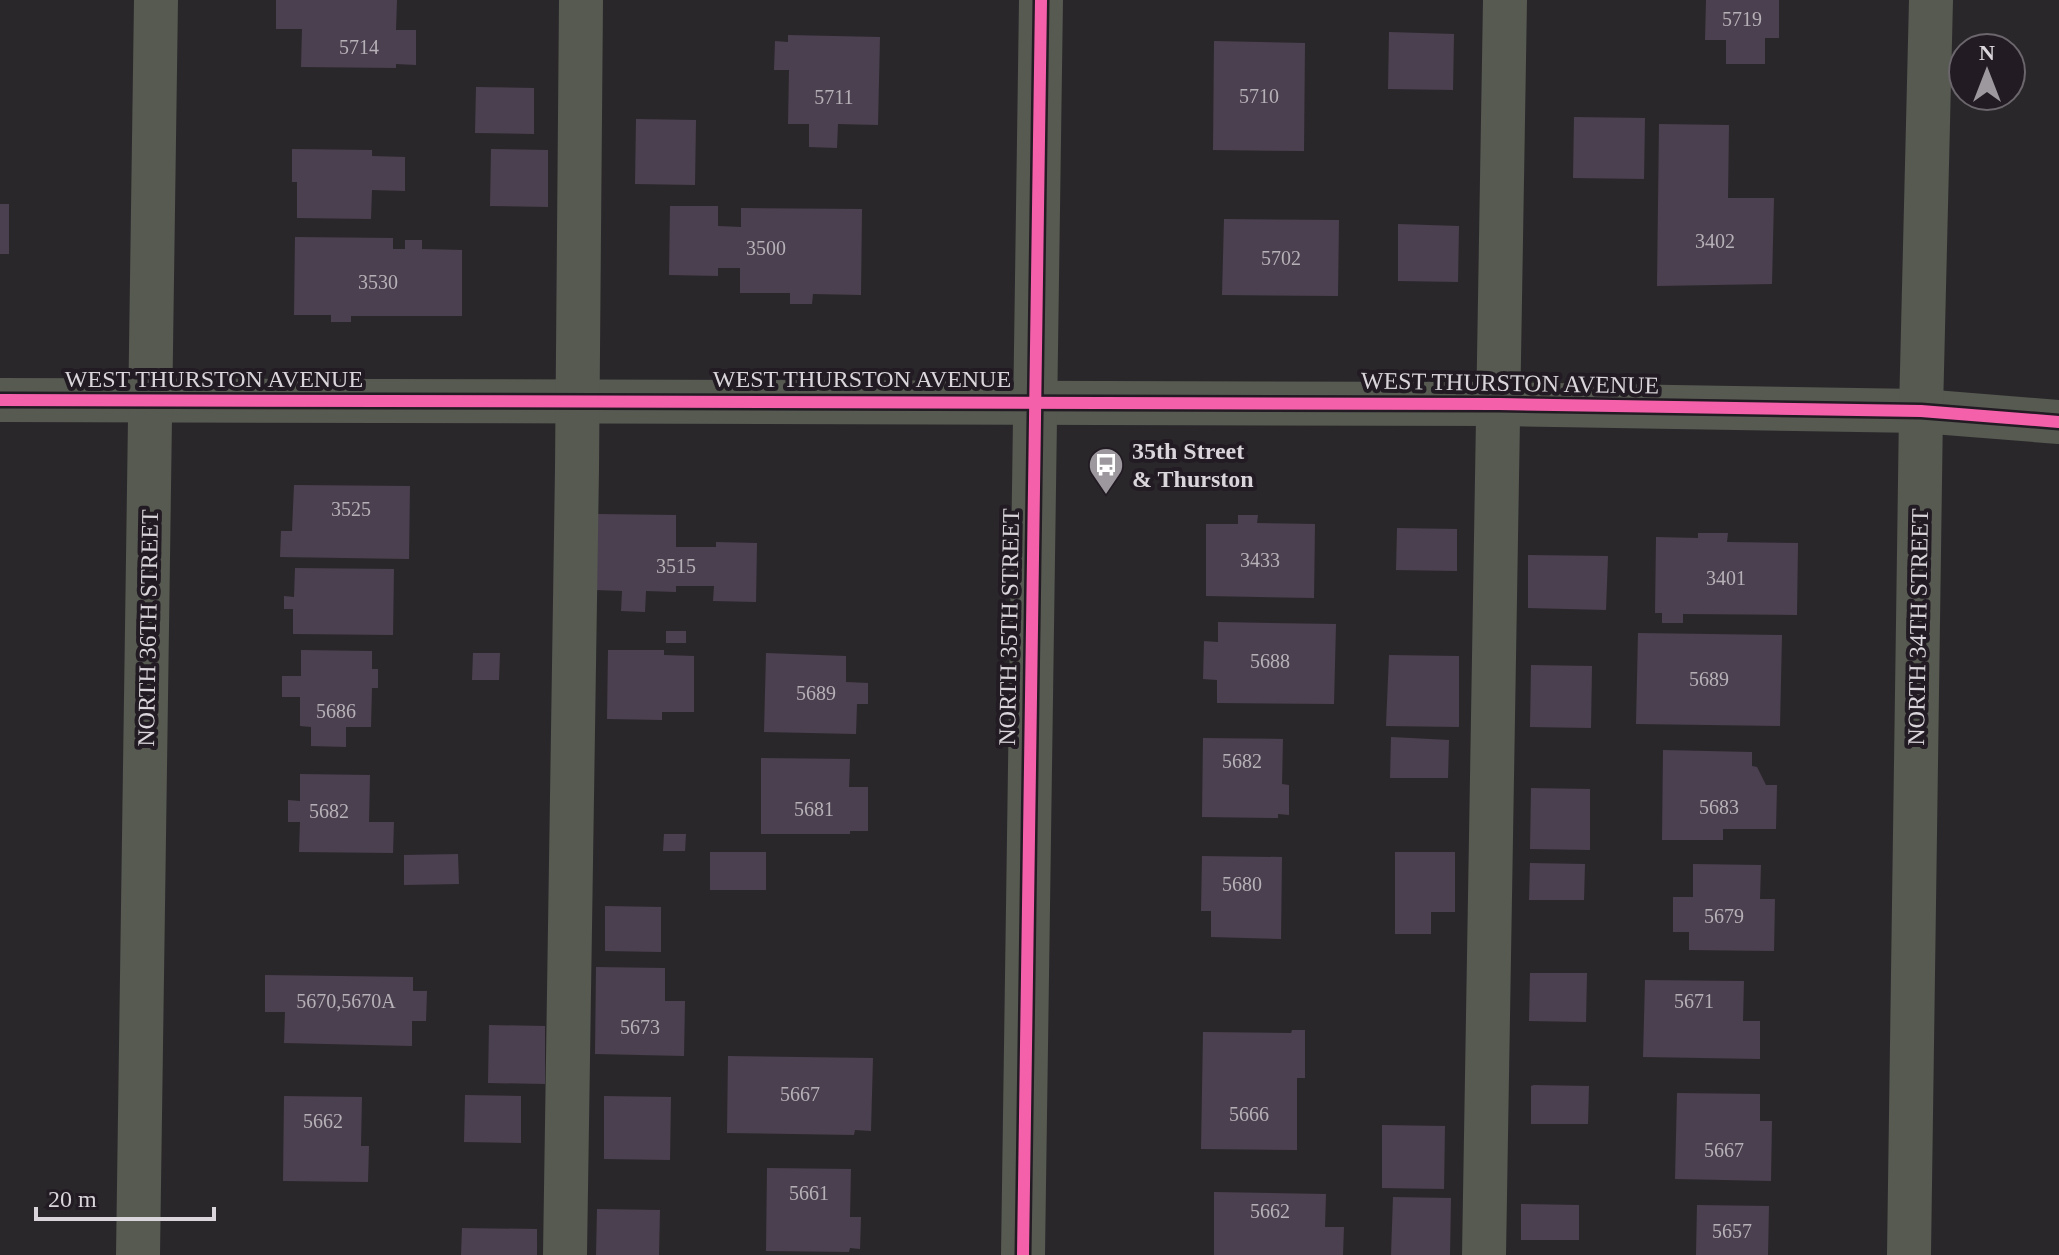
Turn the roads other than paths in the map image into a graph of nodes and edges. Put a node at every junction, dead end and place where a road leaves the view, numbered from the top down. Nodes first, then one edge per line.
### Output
1 (156, 0) edge
2 (581, 0) edge
3 (1041, 0) edge
4 (1505, 0) edge
5 (1931, 0) edge
6 (0, 400) edge
7 (578, 401) junction
8 (1033, 401) junction
9 (151, 402) junction
10 (1499, 404) junction
11 (1921, 411) junction
12 (2059, 422) edge
13 (138, 1255) edge
14 (565, 1255) edge
15 (1023, 1255) edge
16 (1484, 1255) edge
17 (1909, 1255) edge

1 - 9 street, NORTH 36TH STREET
2 - 7 street
3 - 8 street, NORTH 35TH STREET
4 - 10 street
5 - 11 street, NORTH 34TH STREET
6 - 9 street, WEST THURSTON AVENUE
7 - 8 street, WEST THURSTON AVENUE
7 - 9 street, WEST THURSTON AVENUE
7 - 14 street
8 - 10 street, WEST THURSTON AVENUE
8 - 15 street, NORTH 35TH STREET
9 - 13 street, NORTH 36TH STREET
10 - 11 street, WEST THURSTON AVENUE
10 - 16 street
11 - 12 street, WEST THURSTON AVENUE
11 - 17 street, NORTH 34TH STREET

